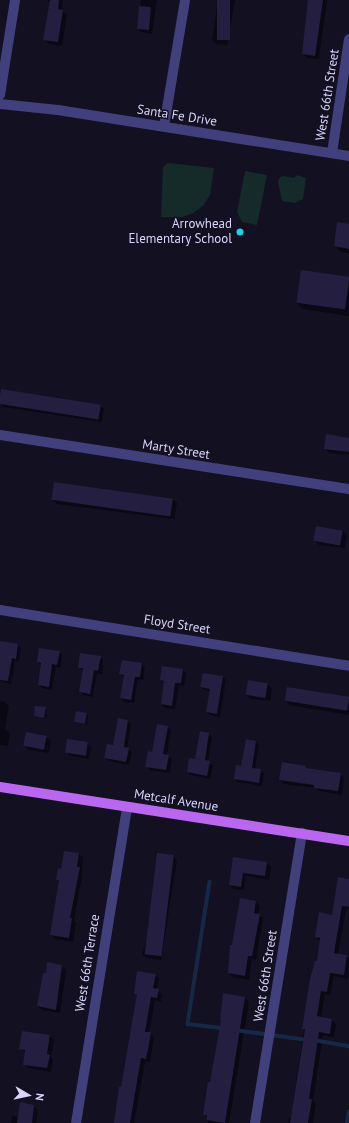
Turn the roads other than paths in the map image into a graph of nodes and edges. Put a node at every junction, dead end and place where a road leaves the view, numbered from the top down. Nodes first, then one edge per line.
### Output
1 (15, 0) edge
2 (185, 0) edge
3 (349, 39) edge
4 (0, 95) edge
5 (0, 104) edge
6 (164, 126) junction
7 (332, 154) junction
8 (349, 156) edge
9 (0, 435) edge
10 (349, 489) edge
11 (0, 610) edge
12 (349, 666) edge
13 (0, 787) edge
14 (127, 807) junction
15 (302, 833) junction
16 (349, 841) edge
17 (76, 1123) edge
18 (255, 1123) edge

1 - 4 street
2 - 6 street
3 - 7 street, West 66th Street
5 - 6 street, Santa Fe Drive
6 - 7 street, Santa Fe Drive
7 - 8 street, Santa Fe Drive
9 - 10 street, Marty Street
11 - 12 street, Floyd Street
13 - 14 main road, Metcalf Avenue
14 - 15 main road, Metcalf Avenue
14 - 17 street, West 66th Terrace
15 - 16 main road, Metcalf Avenue
15 - 18 street, West 66th Street

